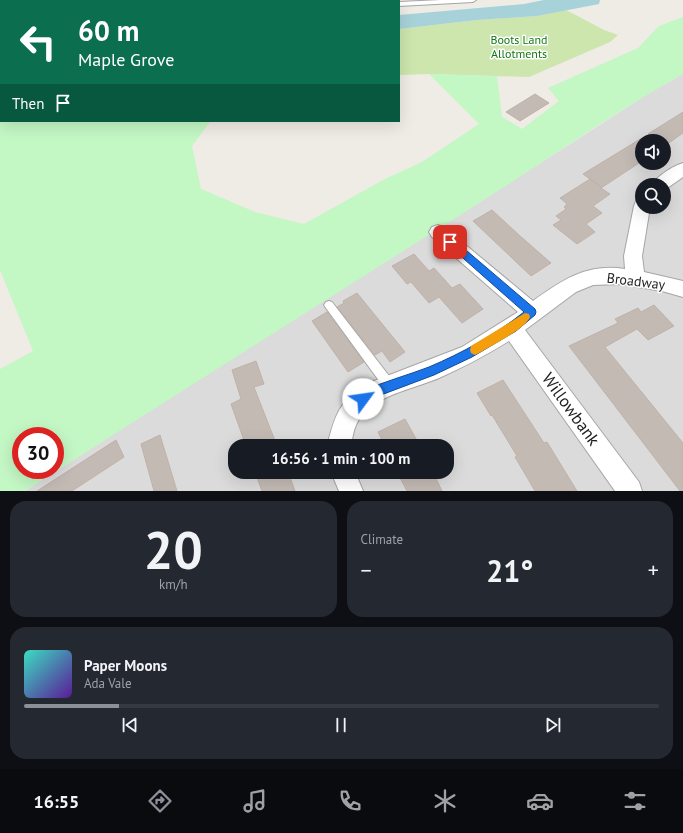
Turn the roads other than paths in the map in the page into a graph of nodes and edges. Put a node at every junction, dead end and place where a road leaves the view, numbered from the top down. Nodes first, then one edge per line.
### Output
1 (473, 0) edge
2 (400, 4) edge
3 (683, 169) edge
4 (670, 178) edge
5 (641, 214) edge
6 (438, 232) dead end
7 (636, 279) junction
8 (683, 290) edge
9 (329, 305) dead end
10 (531, 312) junction
11 (512, 328) junction
12 (389, 386) junction
13 (341, 439) edge
14 (346, 479) edge
15 (351, 491) edge
16 (630, 491) edge

1 - 2 lane
3 - 4 street
5 - 7 street
6 - 10 street
7 - 8 street, Broadway
7 - 10 street, Broadway
9 - 12 lane
10 - 11 street, Broadway
11 - 12 street, Broadway
11 - 16 street, Willowbank
12 - 13 street, Broadway
14 - 15 street

